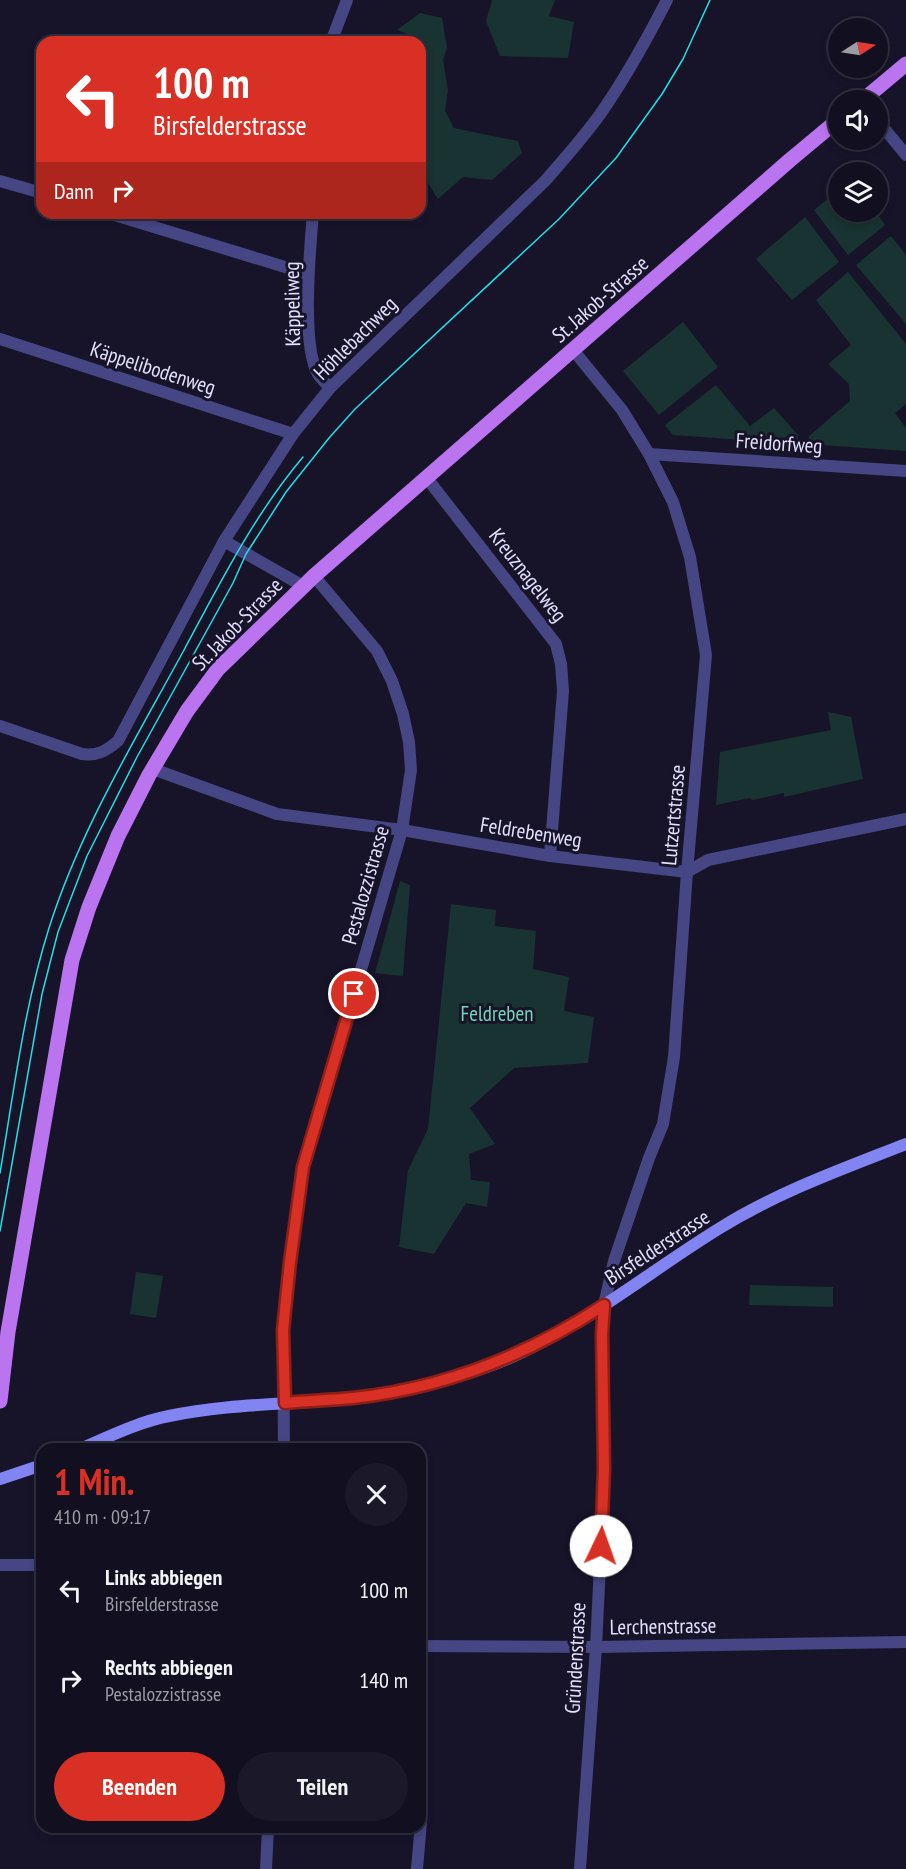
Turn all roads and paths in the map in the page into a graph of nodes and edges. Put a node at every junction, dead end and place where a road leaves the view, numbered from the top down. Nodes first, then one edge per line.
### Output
1 (347, 0) edge
2 (667, 0) edge
3 (333, 36) edge
4 (906, 64) edge
5 (875, 90) edge
6 (828, 128) edge
7 (888, 133) edge
8 (906, 155) edge
9 (0, 181) edge
10 (36, 191) edge
11 (128, 219) edge
12 (313, 219) edge
13 (308, 274) junction
14 (0, 339) edge
15 (574, 351) junction
16 (330, 388) junction
17 (293, 434) junction
18 (650, 453) junction
19 (906, 471) edge
20 (426, 477) junction
21 (224, 541) junction
22 (309, 581) junction
23 (0, 726) edge
24 (153, 769) junction
25 (906, 819) edge
26 (402, 830) junction
27 (550, 856) junction
28 (687, 872) junction
29 (906, 1144) edge
30 (604, 1305) junction
31 (0, 1401) edge
32 (285, 1403) junction
33 (94, 1443) edge
34 (284, 1443) edge
35 (36, 1467) edge
36 (0, 1479) edge
37 (0, 1564) edge
38 (36, 1565) edge
39 (906, 1642) edge
40 (426, 1646) edge
41 (596, 1647) junction
42 (268, 1833) edge
43 (420, 1833) edge
44 (266, 1869) edge
45 (417, 1869) edge
46 (580, 1869) edge

1 - 3 street
2 - 16 street, Höhlebachweg
4 - 5 main road
6 - 15 main road, St. Jakob-Strasse
7 - 8 street
9 - 10 street
11 - 13 street
12 - 13 street, Käppeliweg
13 - 16 street, Käppeliweg
14 - 17 street, Käppelibodenweg
15 - 18 street, Lutzertstrasse
15 - 20 main road, St. Jakob-Strasse
16 - 17 street, Höhlebachweg
17 - 21 street, Höhlebachweg
18 - 19 street, Freidorfweg
18 - 28 street, Lutzertstrasse
20 - 22 main road, St. Jakob-Strasse
20 - 27 street, Kreuznagelweg
21 - 22 street
21 - 23 street, Höhlebachweg
22 - 24 main road, St. Jakob-Strasse
22 - 26 street, Pestalozzistrasse
24 - 26 street, Feldrebenweg
24 - 31 main road, St. Jakob-Strasse
25 - 28 street
26 - 27 street, Feldrebenweg
26 - 32 street, Pestalozzistrasse
27 - 28 street, Feldrebenweg
28 - 30 street, Lutzertstrasse
29 - 30 main road, Birsfelderstrasse
30 - 32 main road, Birsfelderstrasse
30 - 41 street, Gründenstrasse
32 - 33 main road, Birsfelderstrasse
32 - 34 street, Pestalozzistrasse
35 - 36 main road
37 - 38 street
39 - 41 street, Lerchenstrasse
40 - 41 street, Lerchenstrasse
41 - 46 street, Gründenstrasse
42 - 44 street
43 - 45 street

